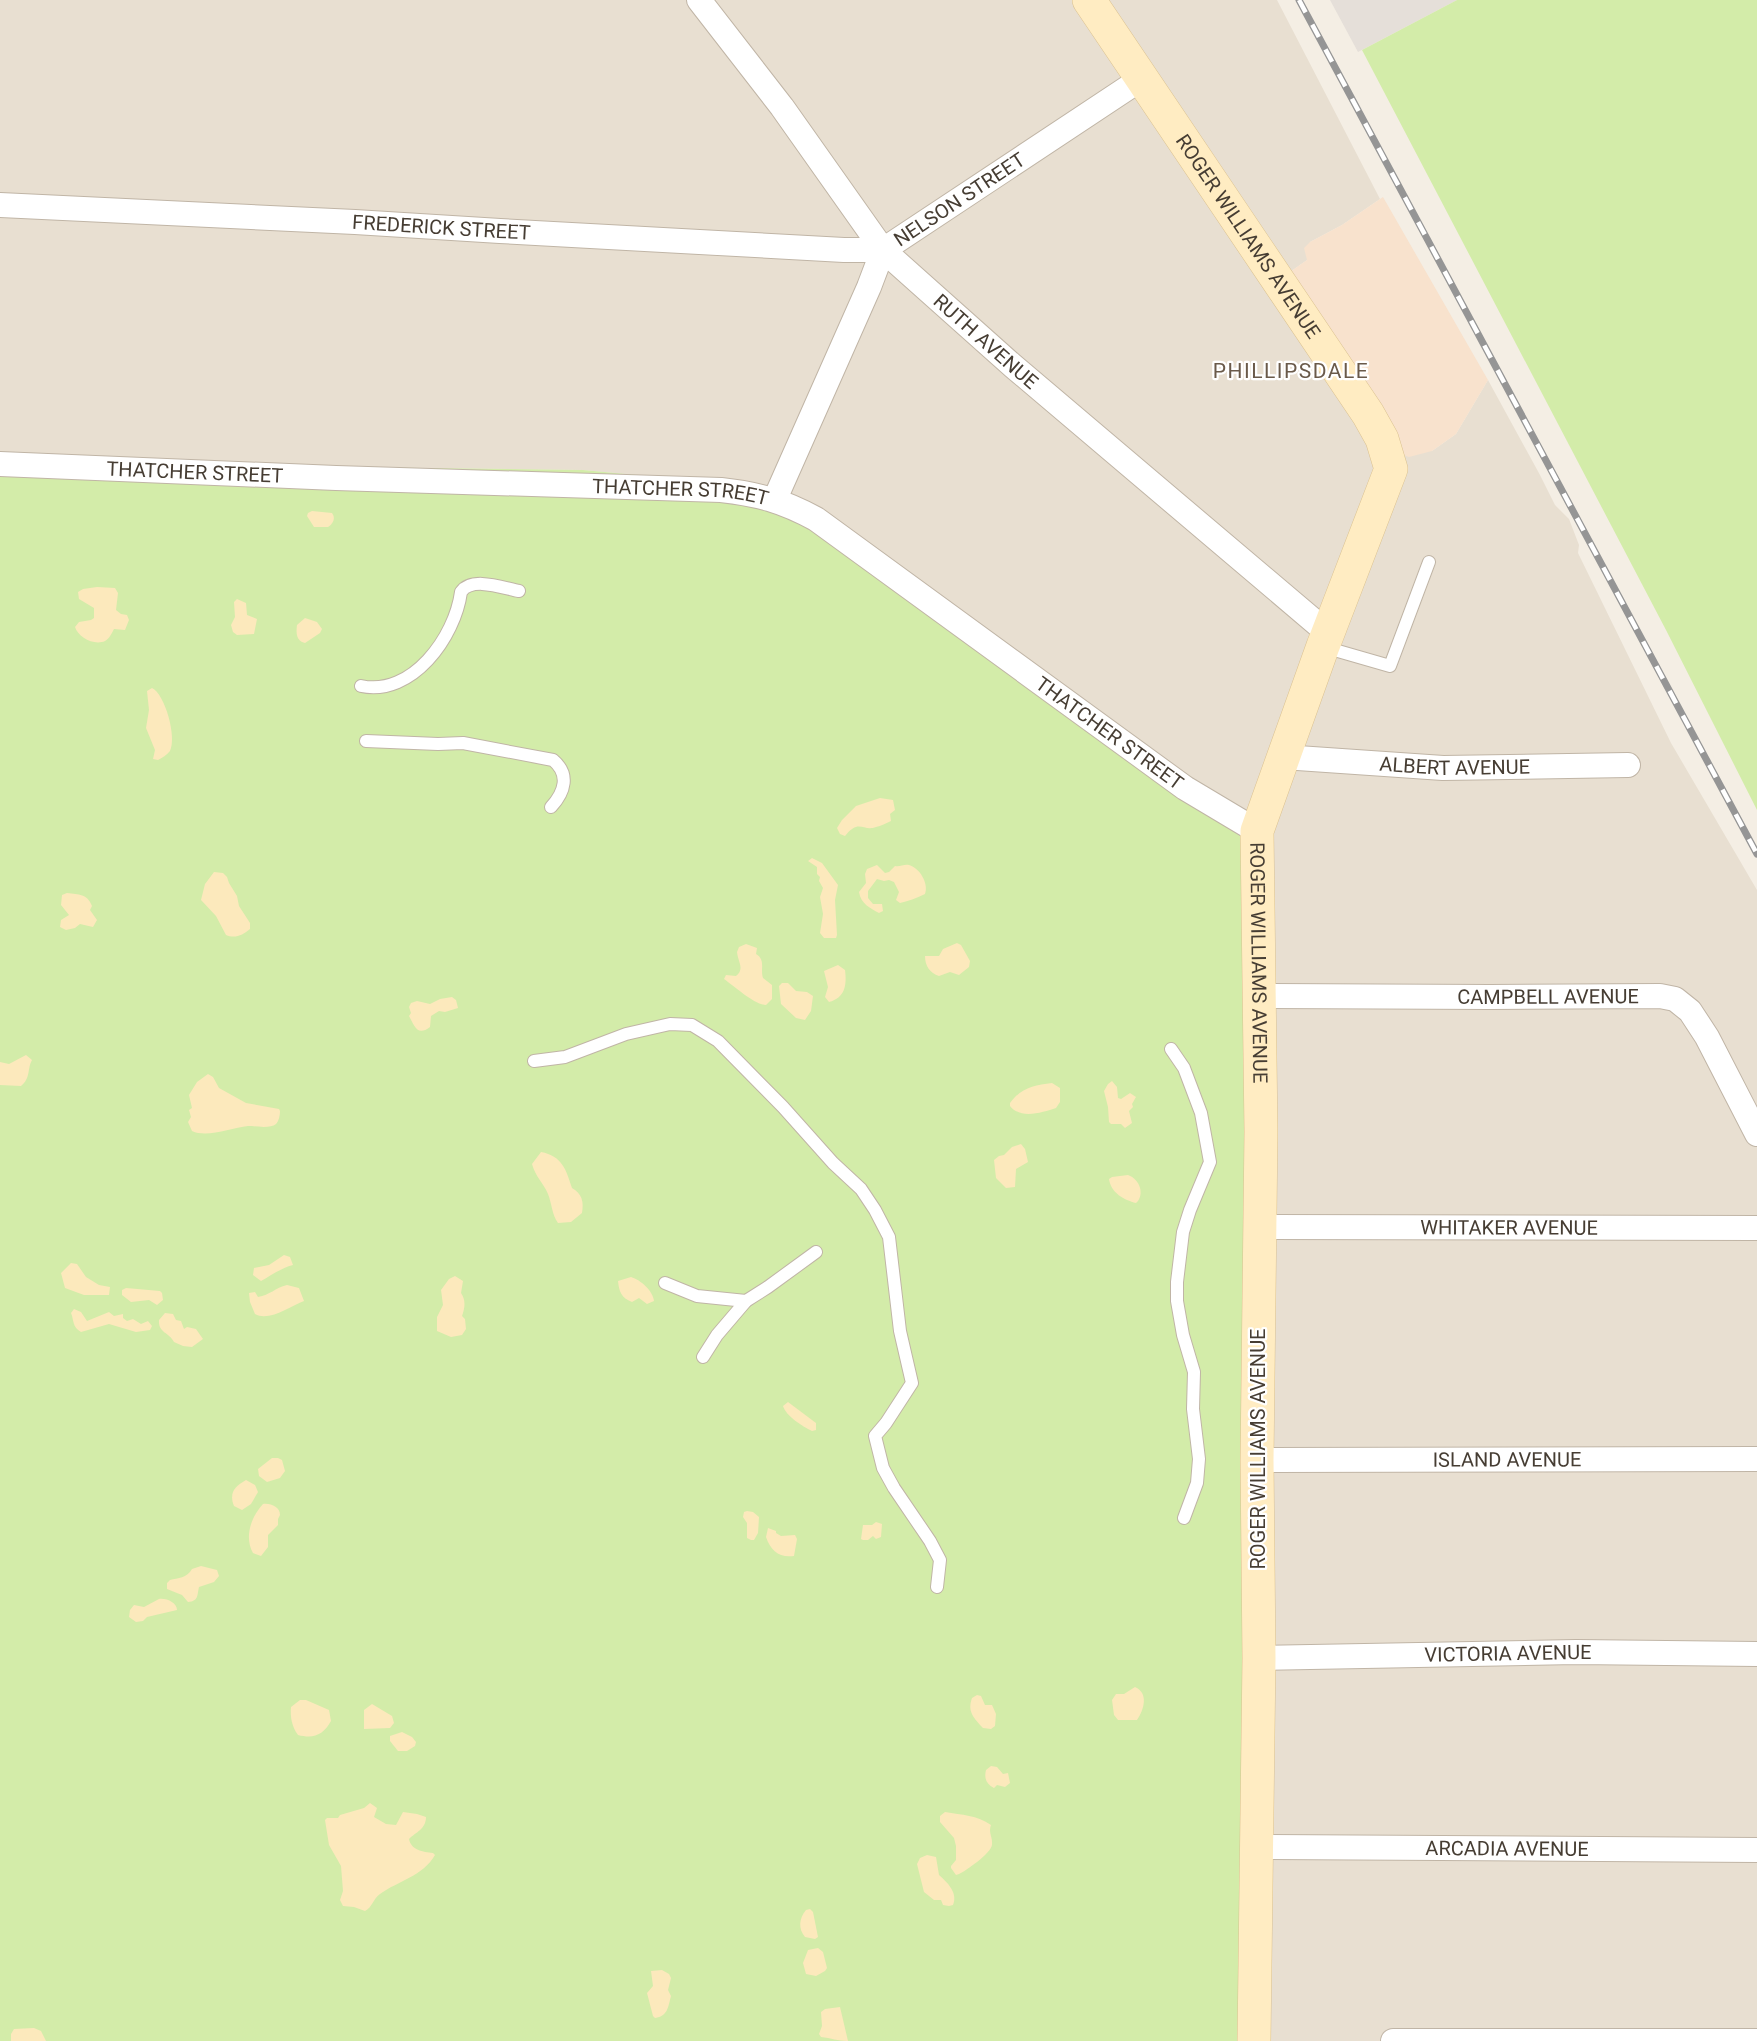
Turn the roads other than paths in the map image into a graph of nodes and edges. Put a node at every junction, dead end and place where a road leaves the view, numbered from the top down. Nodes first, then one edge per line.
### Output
1 (699, 0) edge
2 (1089, 0) edge
3 (1141, 79) junction
4 (0, 205) edge
5 (883, 250) junction
6 (0, 464) edge
7 (775, 500) junction
8 (1429, 562) dead end
9 (519, 591) dead end
10 (1325, 640) junction
11 (361, 686) dead end
12 (366, 741) dead end
13 (1283, 757) junction
14 (1628, 765) dead end
15 (550, 807) dead end
16 (1257, 831) junction
17 (1260, 996) junction
18 (1171, 1049) dead end
19 (534, 1061) dead end
20 (1757, 1134) edge
21 (1260, 1227) junction
22 (1757, 1228) edge
23 (816, 1252) dead end
24 (665, 1283) dead end
25 (746, 1301) junction
26 (703, 1357) dead end
27 (1757, 1459) edge
28 (1257, 1460) junction
29 (1184, 1518) dead end
30 (937, 1587) dead end
31 (1757, 1654) edge
32 (1258, 1658) junction
33 (1257, 1846) junction
34 (1757, 1850) edge
35 (1254, 2041) edge
36 (1393, 2041) edge
37 (1757, 2041) edge

1 - 5 street, RUTH AVENUE
2 - 3 main road, ROGER WILLIAMS AVENUE
3 - 5 street, NELSON STREET
3 - 10 main road, ROGER WILLIAMS AVENUE
4 - 5 street, FREDERICK STREET
5 - 7 street, NELSON STREET
5 - 10 street, RUTH AVENUE
6 - 7 street, THATCHER STREET
7 - 16 street, THATCHER STREET
8 - 10 lane
9 - 11 lane
10 - 13 main road, ROGER WILLIAMS AVENUE
12 - 15 lane
13 - 14 street, ALBERT AVENUE
13 - 16 main road, ROGER WILLIAMS AVENUE
16 - 17 main road, ROGER WILLIAMS AVENUE
17 - 20 street, CAMPBELL AVENUE
17 - 21 main road, ROGER WILLIAMS AVENUE
18 - 29 lane
19 - 30 lane
21 - 22 street, WHITAKER AVENUE
21 - 28 main road, ROGER WILLIAMS AVENUE
23 - 25 lane
24 - 25 lane
25 - 26 lane
27 - 28 street, ISLAND AVENUE
28 - 32 main road, ROGER WILLIAMS AVENUE
31 - 32 street, VICTORIA AVENUE
32 - 33 main road, ROGER WILLIAMS AVENUE
33 - 34 street, ARCADIA AVENUE
33 - 35 main road, ROGER WILLIAMS AVENUE
36 - 37 street

